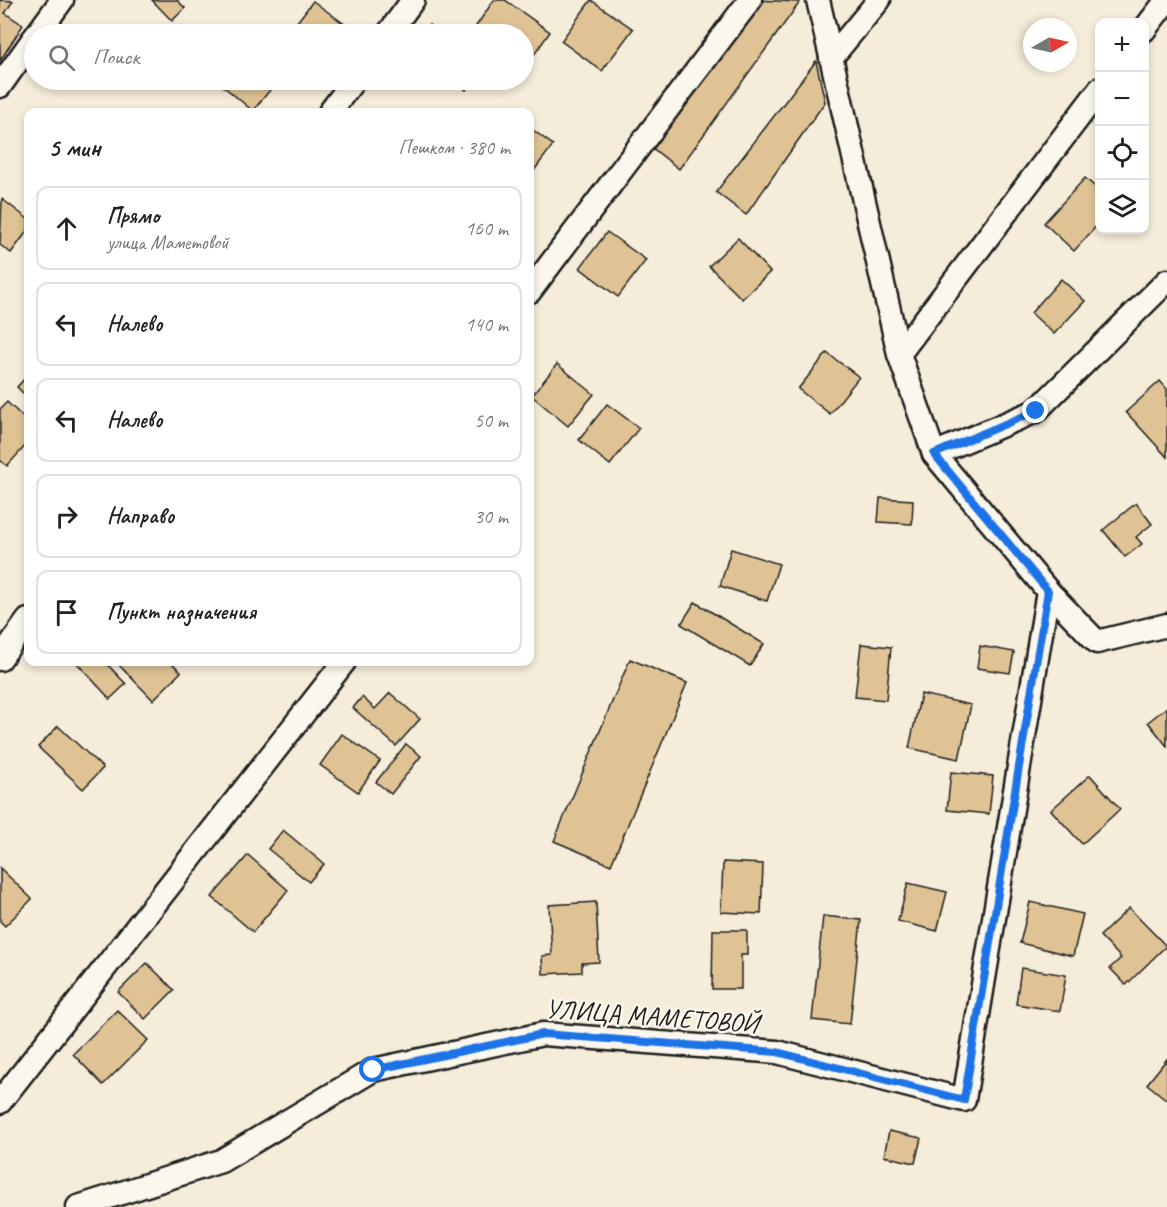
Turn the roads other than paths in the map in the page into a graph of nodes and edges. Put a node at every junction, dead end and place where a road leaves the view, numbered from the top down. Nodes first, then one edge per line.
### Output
1 (62, 0) edge
2 (413, 0) edge
3 (750, 0) edge
4 (818, 0) edge
5 (879, 0) edge
6 (1167, 0) edge
7 (1149, 23) edge
8 (45, 24) edge
9 (395, 24) edge
10 (24, 53) edge
11 (831, 58) junction
12 (0, 86) edge
13 (346, 90) edge
14 (1095, 96) edge
15 (333, 108) edge
16 (1167, 281) edge
17 (534, 286) edge
18 (899, 354) junction
19 (934, 454) junction
20 (1048, 591) junction
21 (1167, 625) edge
22 (24, 626) edge
23 (0, 659) edge
24 (341, 666) edge
25 (0, 1102) edge
26 (78, 1207) edge

1 - 8 street
2 - 9 street
3 - 17 street
4 - 11 street
5 - 11 street
6 - 7 street
10 - 12 street
11 - 18 street
13 - 15 street
14 - 18 street
16 - 19 street
18 - 19 street
19 - 20 street
20 - 21 street
20 - 26 street, УЛИЦА МАМЕТОВОЙ
22 - 23 street
24 - 25 street

